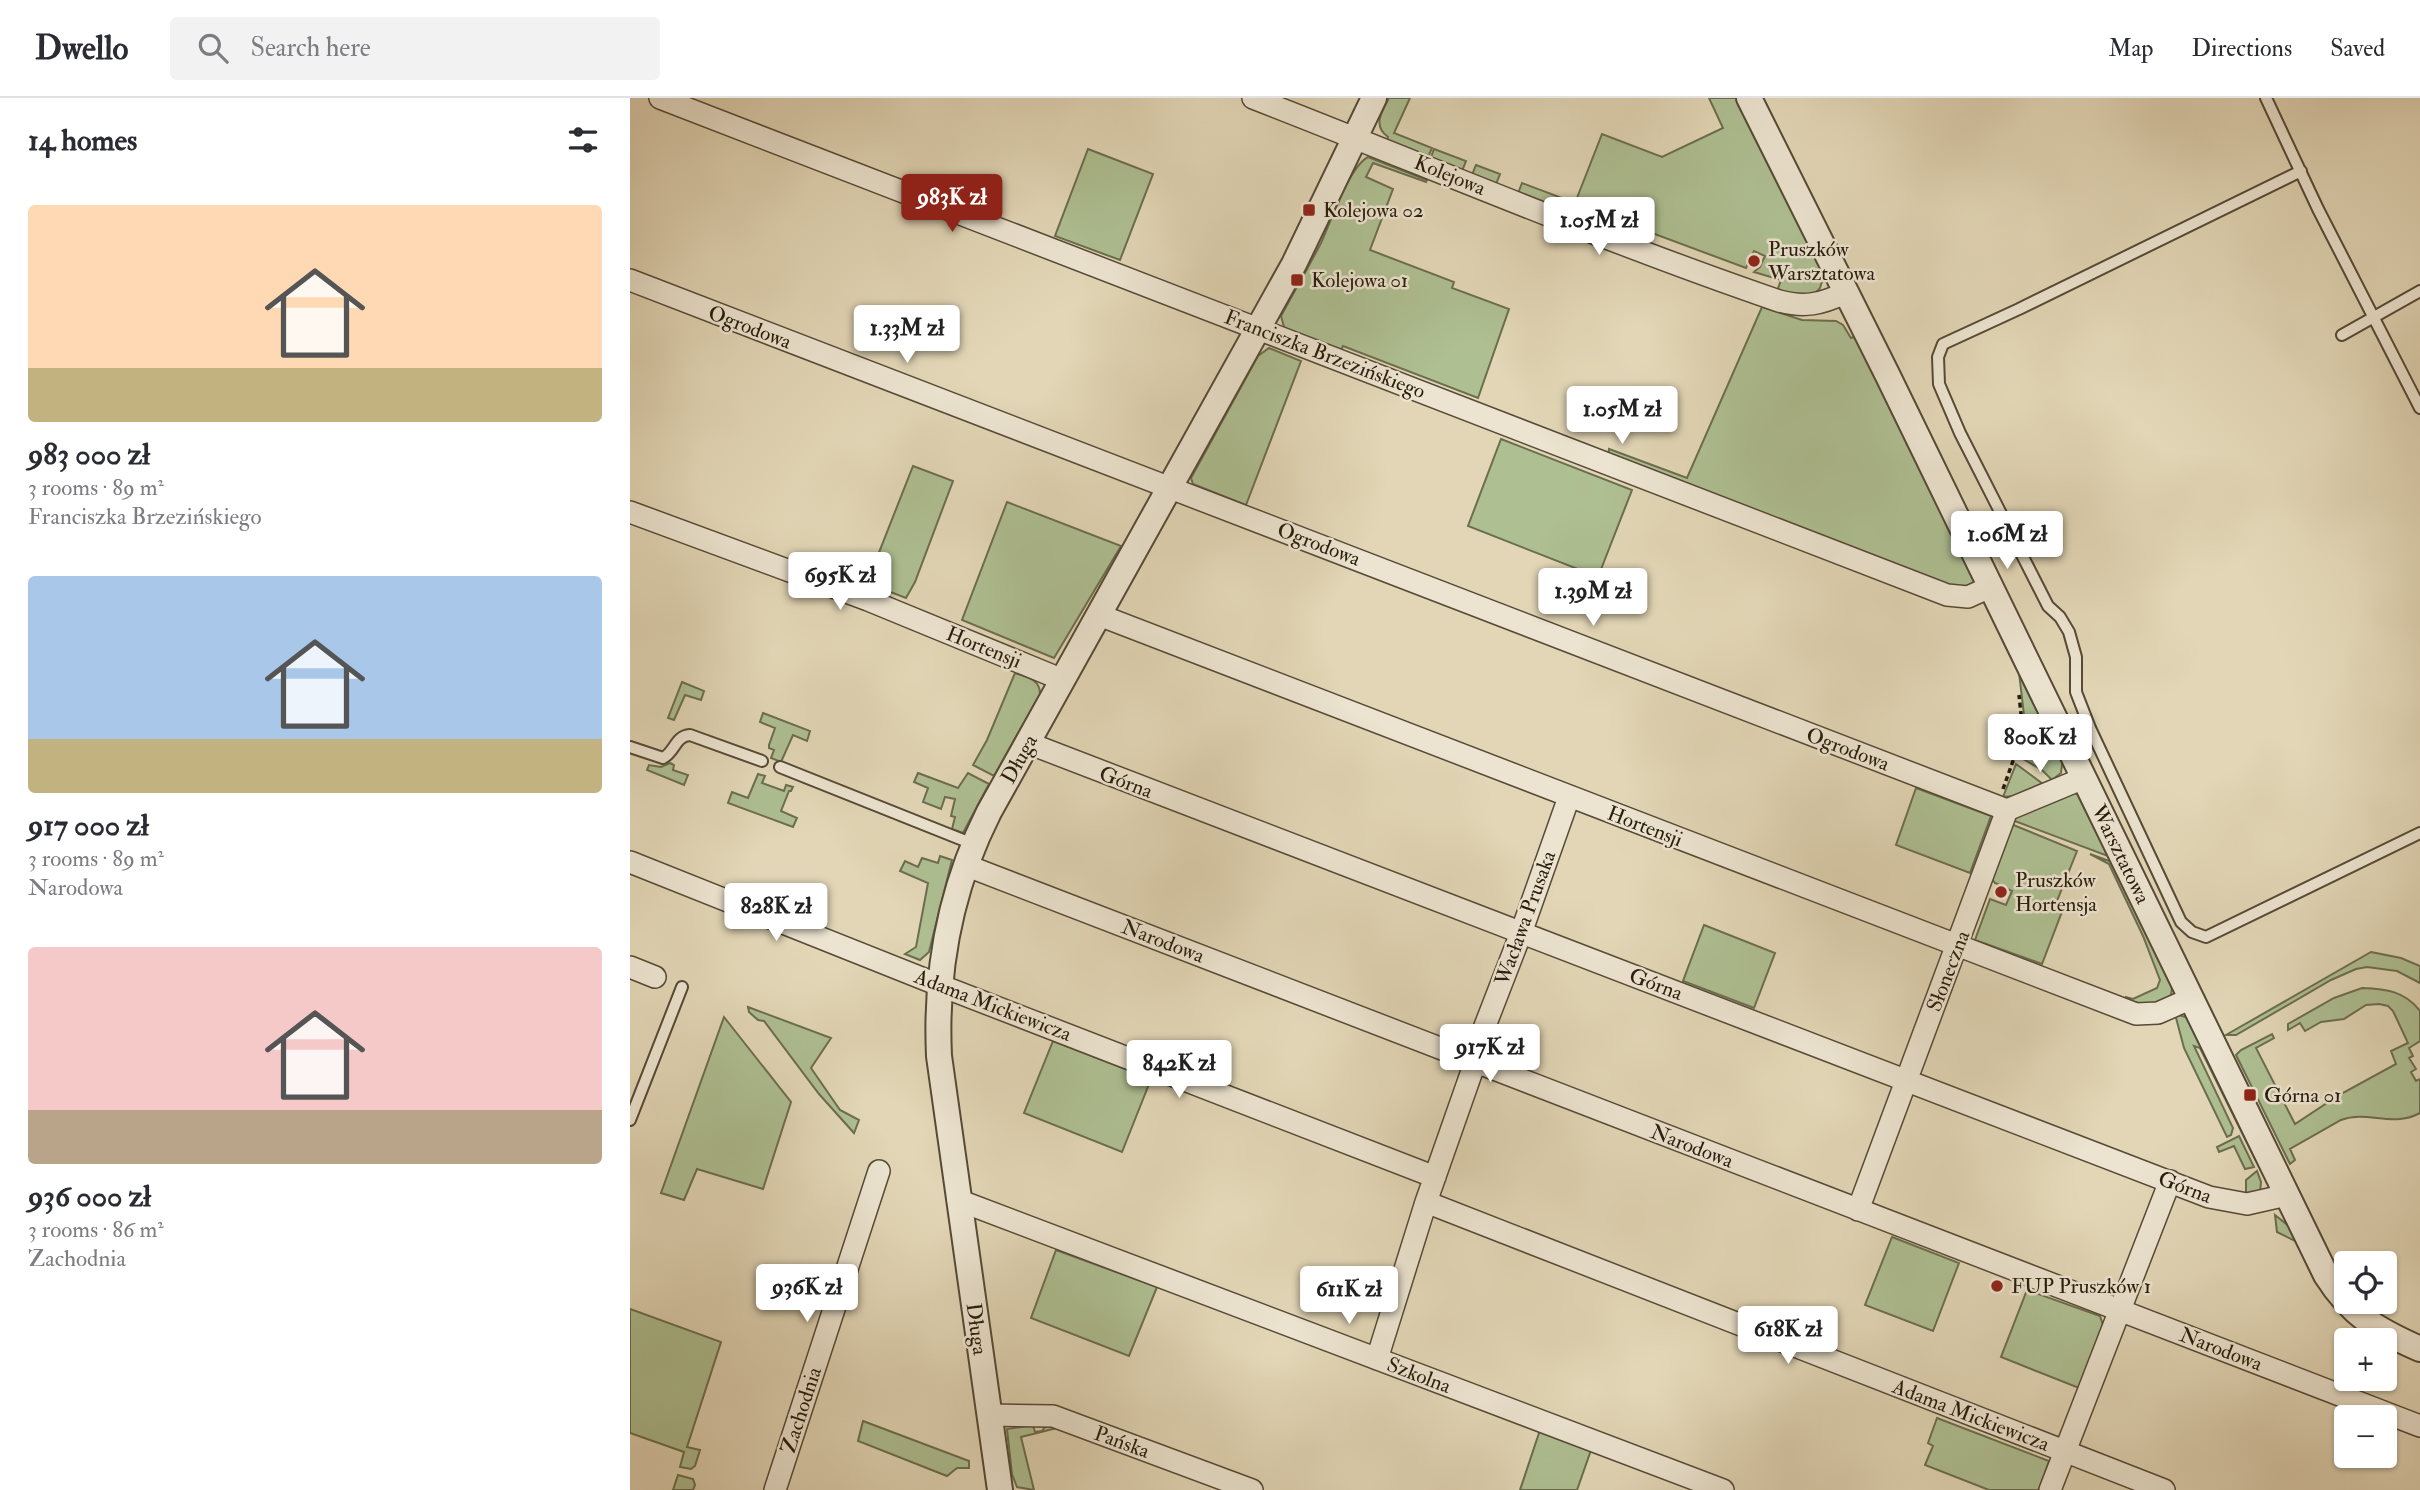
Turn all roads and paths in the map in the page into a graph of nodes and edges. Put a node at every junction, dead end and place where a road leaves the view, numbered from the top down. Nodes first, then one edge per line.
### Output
1 (660, 98) edge
2 (1253, 98) edge
3 (1374, 98) edge
4 (1749, 98) edge
5 (2266, 98) edge
6 (1355, 137) junction
7 (2301, 171) junction
8 (630, 280) edge
9 (2420, 291) edge
10 (1845, 293) junction
11 (2374, 318) junction
12 (1258, 328) junction
13 (2342, 335) dead end
14 (2420, 408) edge
15 (1170, 488) junction
16 (630, 512) edge
17 (1990, 587) junction
18 (1099, 615) junction
19 (1063, 680) junction
20 (2018, 692) dead end
21 (1028, 743) junction
22 (630, 747) edge
23 (762, 761) dead end
24 (780, 768) dead end
25 (2084, 778) junction
26 (1569, 797) junction
27 (2003, 804) junction
28 (2420, 832) edge
29 (969, 855) junction
30 (630, 862) edge
31 (1521, 933) junction
32 (1958, 945) junction
33 (630, 967) edge
34 (655, 977) dead end
35 (939, 985) junction
36 (682, 987) dead end
37 (2192, 998) junction
38 (1474, 1061) junction
39 (1907, 1079) junction
40 (630, 1120) edge
41 (878, 1171) dead end
42 (1435, 1177) junction
43 (2170, 1181) junction
44 (2287, 1195) junction
45 (958, 1200) junction
46 (1426, 1202) junction
47 (1858, 1210) junction
48 (2119, 1310) junction
49 (2420, 1349) edge
50 (1377, 1359) junction
51 (989, 1415) junction
52 (2420, 1426) edge
53 (2065, 1452) junction
54 (775, 1490) edge
55 (1000, 1490) edge
56 (1252, 1490) edge
57 (1723, 1490) edge
58 (2050, 1490) edge
59 (2164, 1490) edge

1 - 12 street, Franciszka Brzezińskiego
2 - 6 street, Kolejowa
3 - 6 street, Długa
4 - 10 street, Warsztatowa
5 - 7 lane
6 - 10 street, Kolejowa
6 - 12 street, Długa
7 - 11 lane
7 - 28 lane
8 - 15 street, Ogrodowa
9 - 11 lane
10 - 17 street, Warsztatowa
11 - 13 lane
11 - 14 lane
12 - 15 street, Długa
12 - 17 street, Franciszka Brzezińskiego
15 - 18 street, Długa
15 - 27 street, Ogrodowa
16 - 19 street, Hortensji
17 - 25 street, Warsztatowa
18 - 19 street, Długa
18 - 26 street, Hortensji
19 - 21 street, Długa
20 - 27 path
21 - 29 street, Długa
21 - 31 street, Górna
22 - 23 lane
24 - 29 lane
25 - 27 street
25 - 37 street, Warsztatowa
26 - 31 street, Wacława Prusaka
26 - 32 street, Hortensji
27 - 32 street, Słoneczna
29 - 35 street, Długa
29 - 38 street, Narodowa
30 - 35 street, Adama Mickiewicza
31 - 38 street, Wacława Prusaka
31 - 39 street, Górna
32 - 37 street, Hortensji
32 - 39 street, Słoneczna
33 - 34 street
35 - 42 street, Adama Mickiewicza
35 - 45 street, Długa
36 - 40 lane
37 - 44 street, Warsztatowa
38 - 42 street, Wacława Prusaka
38 - 47 street, Narodowa
39 - 43 street, Górna
39 - 47 street, Słoneczna
41 - 54 street, Zachodnia
42 - 46 street, Wacława Prusaka
43 - 44 street, Górna
43 - 48 street
44 - 49 street, Warsztatowa
45 - 50 street, Szkolna
45 - 51 street, Długa
46 - 50 street, Wacława Prusaka
46 - 53 street, Adama Mickiewicza
47 - 48 street, Narodowa
48 - 52 street, Narodowa
48 - 53 street
50 - 57 street, Szkolna
51 - 55 street, Długa
51 - 56 street, Pańska
53 - 58 street
53 - 59 street, Adama Mickiewicza

